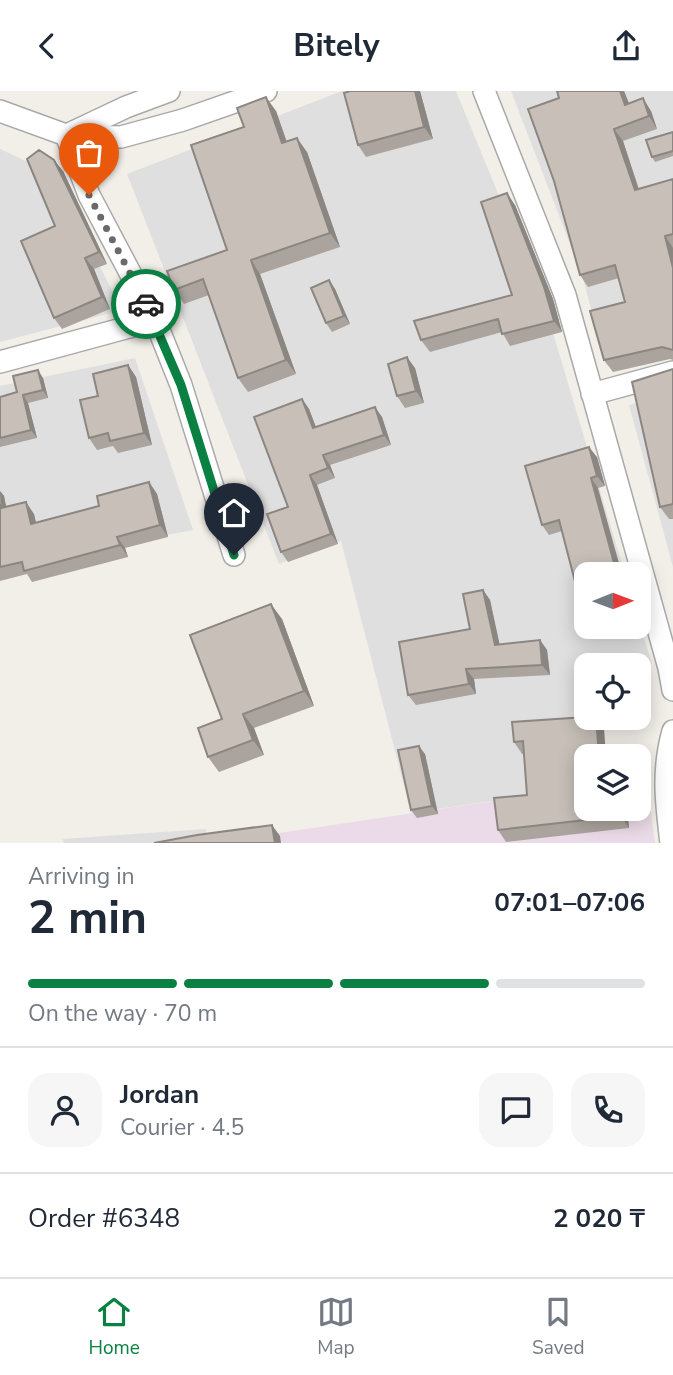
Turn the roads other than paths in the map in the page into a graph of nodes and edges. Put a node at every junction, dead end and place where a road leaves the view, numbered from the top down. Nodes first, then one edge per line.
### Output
1 (169, 91) edge
2 (266, 91) edge
3 (484, 91) edge
4 (0, 111) edge
5 (66, 135) junction
6 (155, 320) junction
7 (0, 362) edge
8 (673, 372) edge
9 (592, 394) junction
10 (234, 555) dead end
11 (673, 690) edge
12 (673, 731) edge
13 (671, 843) edge

1 - 5 street
2 - 5 street
3 - 9 street
4 - 5 street
5 - 6 street
6 - 7 street
6 - 10 street
8 - 9 street
9 - 11 street
12 - 13 street

